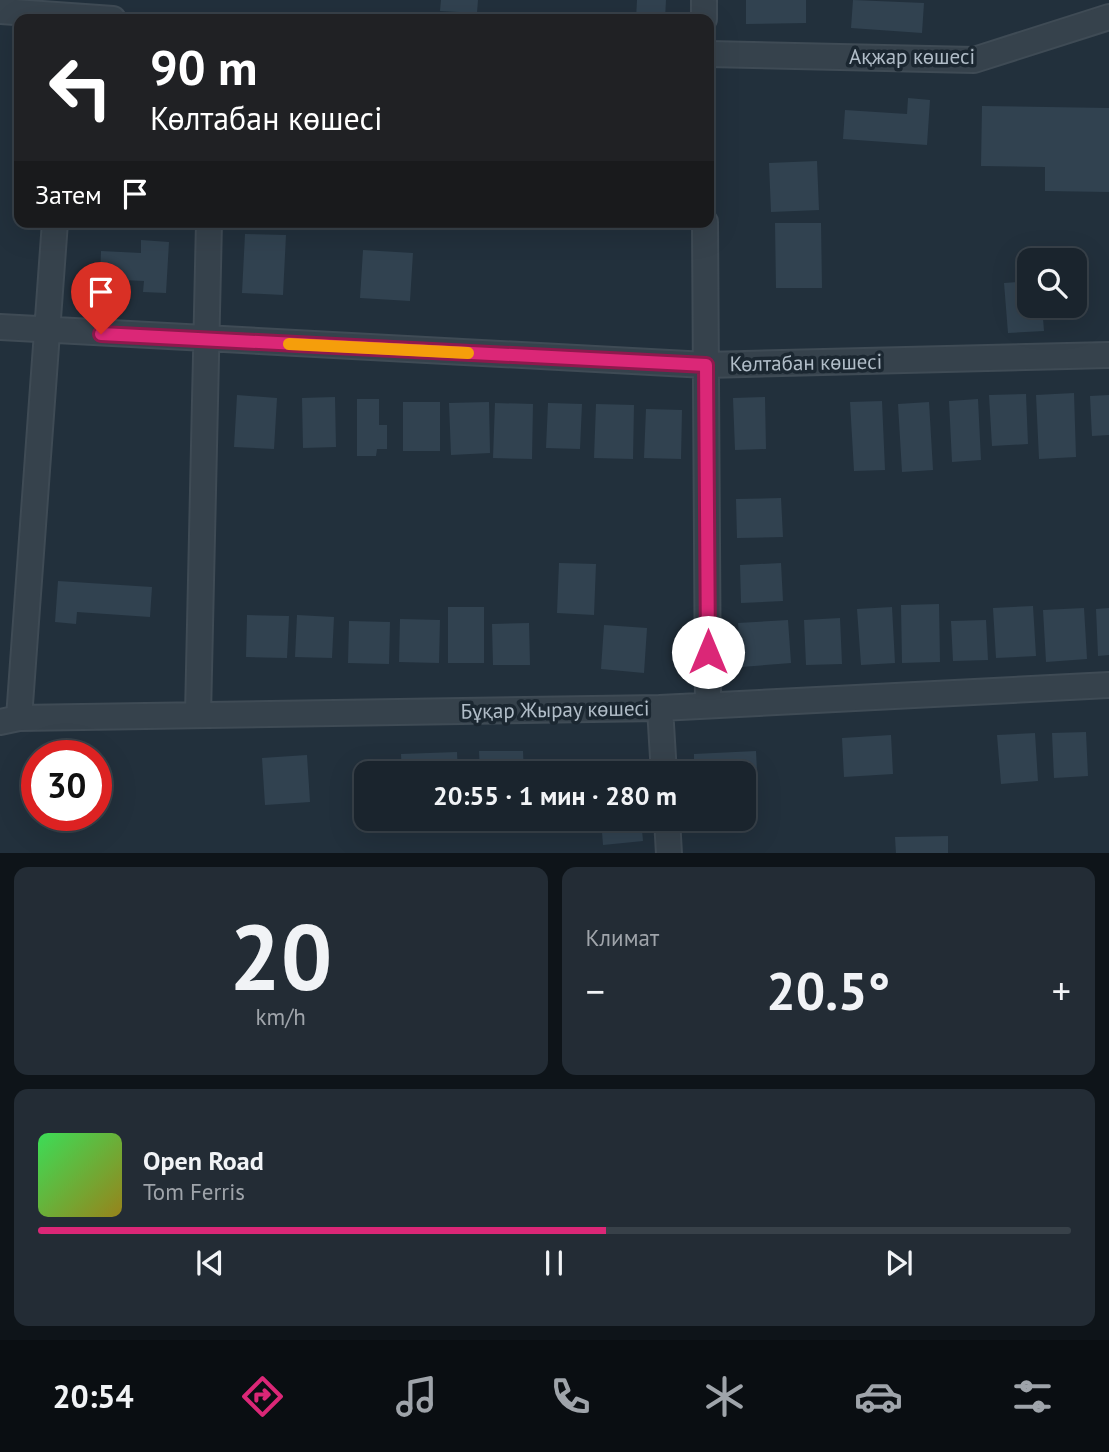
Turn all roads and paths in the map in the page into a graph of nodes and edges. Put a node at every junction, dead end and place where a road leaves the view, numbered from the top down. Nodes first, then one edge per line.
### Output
1 (0, 11) edge
2 (71, 12) edge
3 (1109, 17) edge
4 (714, 54) edge
5 (55, 228) edge
6 (209, 228) edge
7 (705, 228) edge
8 (0, 327) edge
9 (47, 331) junction
10 (208, 339) junction
11 (1109, 355) edge
12 (706, 365) junction
13 (1109, 685) edge
14 (708, 704) junction
15 (660, 708) junction
16 (198, 715) junction
17 (9, 720) edge
18 (663, 761) edge
19 (668, 831) edge
20 (669, 853) edge

1 - 2 street
3 - 4 street, Ақжар көшесі
5 - 9 street
6 - 10 street
7 - 12 street
8 - 9 street, Көлтабан көшесі
9 - 10 street, Көлтабан көшесі
9 - 17 street
10 - 12 street, Көлтабан көшесі
10 - 16 street
11 - 12 street, Көлтабан көшесі
12 - 14 street
13 - 14 street, Бұқар Жырау көшесі
14 - 15 street, Бұқар Жырау көшесі
15 - 16 street, Бұқар Жырау көшесі
15 - 18 street
16 - 17 street, Бұқар Жырау көшесі
19 - 20 street

